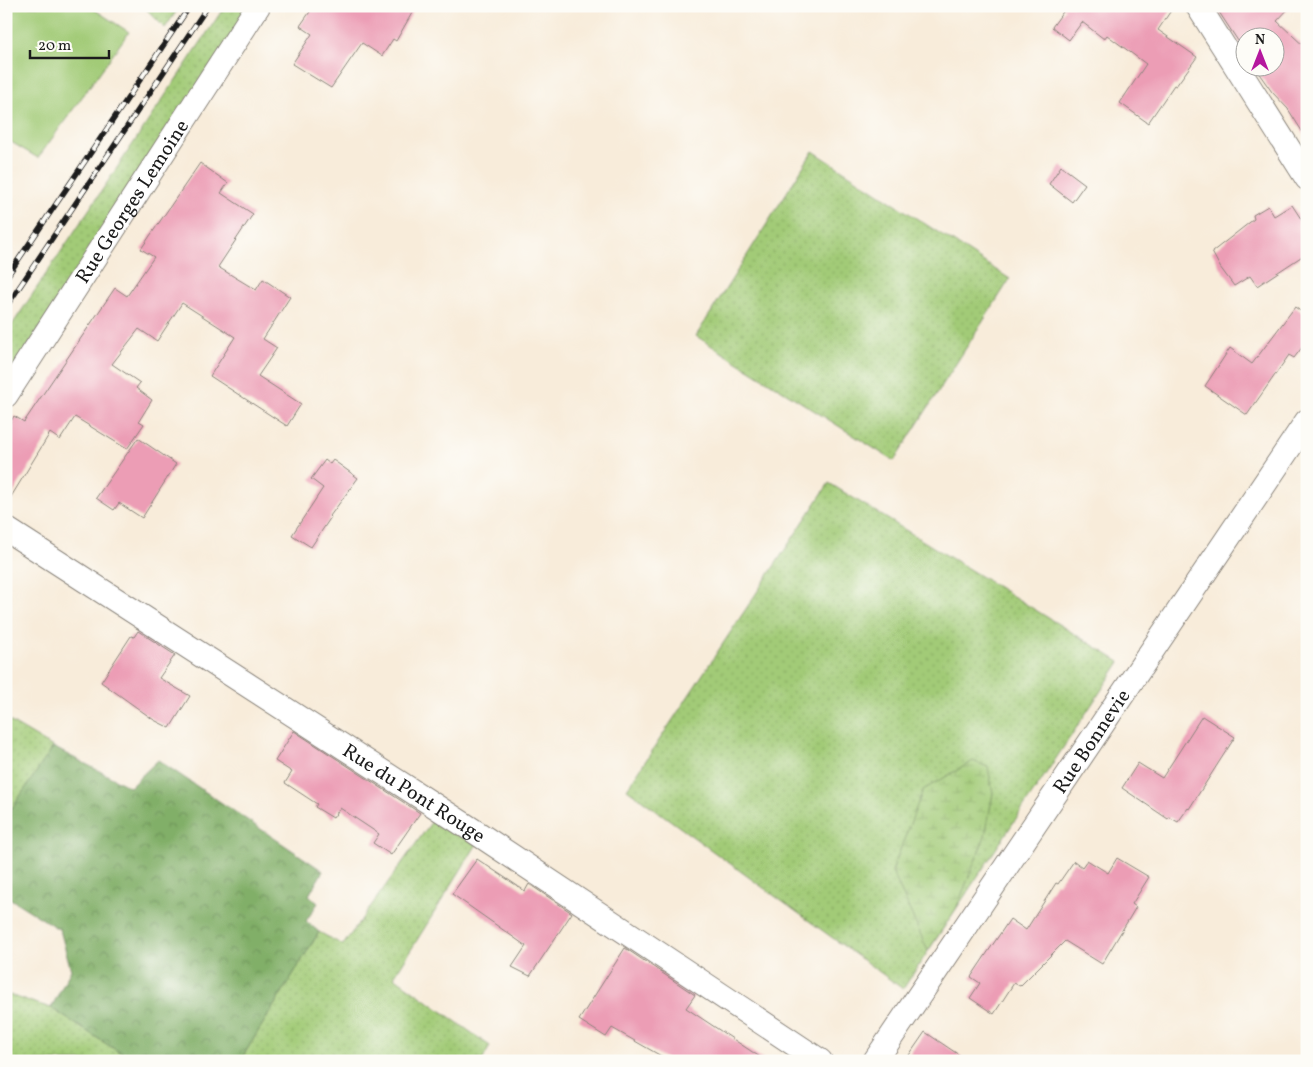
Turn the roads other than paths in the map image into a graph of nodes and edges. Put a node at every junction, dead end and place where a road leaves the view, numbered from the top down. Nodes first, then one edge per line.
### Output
1 (258, 6) edge
2 (1198, 6) edge
3 (1307, 178) edge
4 (6, 395) edge
5 (1303, 433) edge
6 (6, 529) edge
7 (820, 1061) edge
8 (875, 1061) edge

1 - 4 street, Rue Georges Lemoine
2 - 3 street
5 - 8 street, Rue Bonnevie
6 - 7 street, Rue du Pont Rouge

